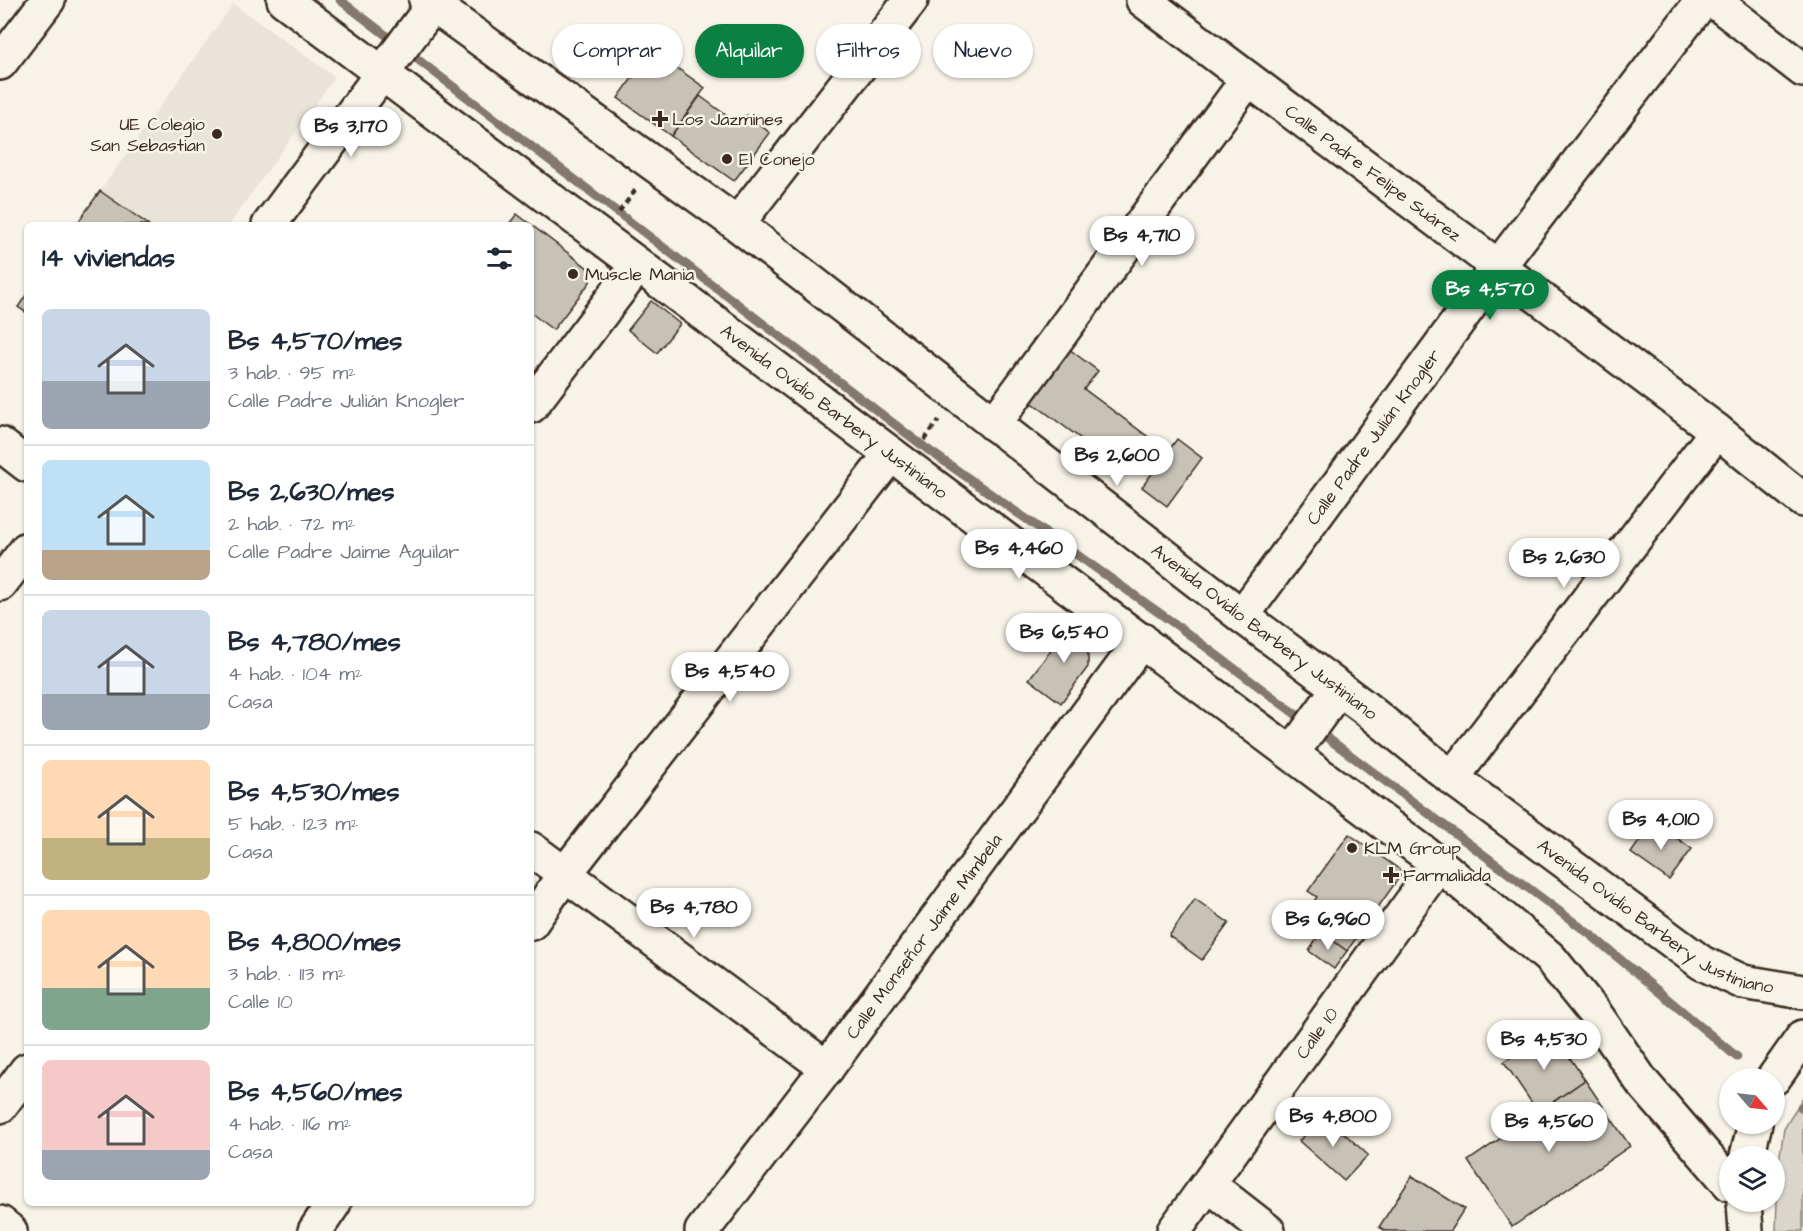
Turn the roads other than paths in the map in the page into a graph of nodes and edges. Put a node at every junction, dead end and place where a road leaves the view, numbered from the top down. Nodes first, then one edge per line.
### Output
1 (48, 0) edge
2 (284, 0) edge
3 (911, 0) edge
4 (1143, 0) edge
5 (1703, 0) edge
6 (1713, 0) edge
7 (441, 8) edge
8 (0, 63) edge
9 (387, 66) junction
10 (1803, 70) edge
11 (1248, 79) junction
12 (271, 222) edge
13 (737, 224) junction
14 (638, 265) junction
15 (1498, 267) junction
16 (534, 402) edge
17 (994, 424) junction
18 (1717, 431) junction
19 (0, 444) edge
20 (891, 454) junction
21 (24, 463) edge
22 (1803, 500) edge
23 (24, 553) edge
24 (0, 584) edge
25 (1242, 616) junction
26 (1142, 640) junction
27 (1335, 693) junction
28 (1295, 748) junction
29 (1452, 778) junction
30 (534, 851) edge
31 (1439, 864) junction
32 (564, 875) junction
33 (534, 919) edge
34 (1803, 992) edge
35 (1803, 1037) edge
36 (827, 1068) junction
37 (1781, 1068) edge
38 (24, 1075) edge
39 (0, 1106) edge
40 (1719, 1171) edge
41 (1209, 1185) junction
42 (332, 1206) edge
43 (1745, 1212) edge
44 (0, 1223) edge
45 (10, 1231) edge
46 (315, 1231) edge
47 (702, 1231) edge
48 (1174, 1231) edge
49 (1268, 1231) edge
50 (1746, 1231) edge

1 - 8 main road
2 - 9 main road, Avenida Ovidio Barbery Justiniano
3 - 13 main road
4 - 11 main road, Calle Padre Felipe Suárez
5 - 15 main road, Calle Padre Julián Knogler
6 - 10 main road
7 - 9 main road
7 - 13 main road, Avenida Ovidio Barbery Justiniano
9 - 12 main road
9 - 14 main road, Avenida Ovidio Barbery Justiniano
11 - 15 main road, Calle Padre Felipe Suárez
11 - 17 main road
13 - 17 main road, Avenida Ovidio Barbery Justiniano
14 - 16 main road
14 - 20 main road, Avenida Ovidio Barbery Justiniano
15 - 18 main road, Calle Padre Felipe Suárez
15 - 25 main road, Calle Padre Julián Knogler
17 - 25 main road, Avenida Ovidio Barbery Justiniano
18 - 22 main road, Calle Padre Felipe Suárez
18 - 29 main road
19 - 21 main road
20 - 26 main road, Avenida Ovidio Barbery Justiniano
20 - 32 main road
23 - 24 main road
25 - 27 main road, Avenida Ovidio Barbery Justiniano
26 - 28 main road, Avenida Ovidio Barbery Justiniano
26 - 36 main road, Calle Monseñor Jaime Mimbela
27 - 28 main road
27 - 29 main road, Avenida Ovidio Barbery Justiniano
28 - 31 main road, Avenida Ovidio Barbery Justiniano
29 - 34 main road, Avenida Ovidio Barbery Justiniano
30 - 32 main road
31 - 40 main road, Avenida Ovidio Barbery Justiniano
31 - 41 main road, Calle 10
32 - 33 main road
32 - 36 main road
35 - 37 main road
36 - 47 main road, Calle Monseñor Jaime Mimbela
38 - 39 main road
41 - 48 main road, Calle 10
41 - 49 main road
42 - 46 main road
43 - 50 main road
44 - 45 main road

